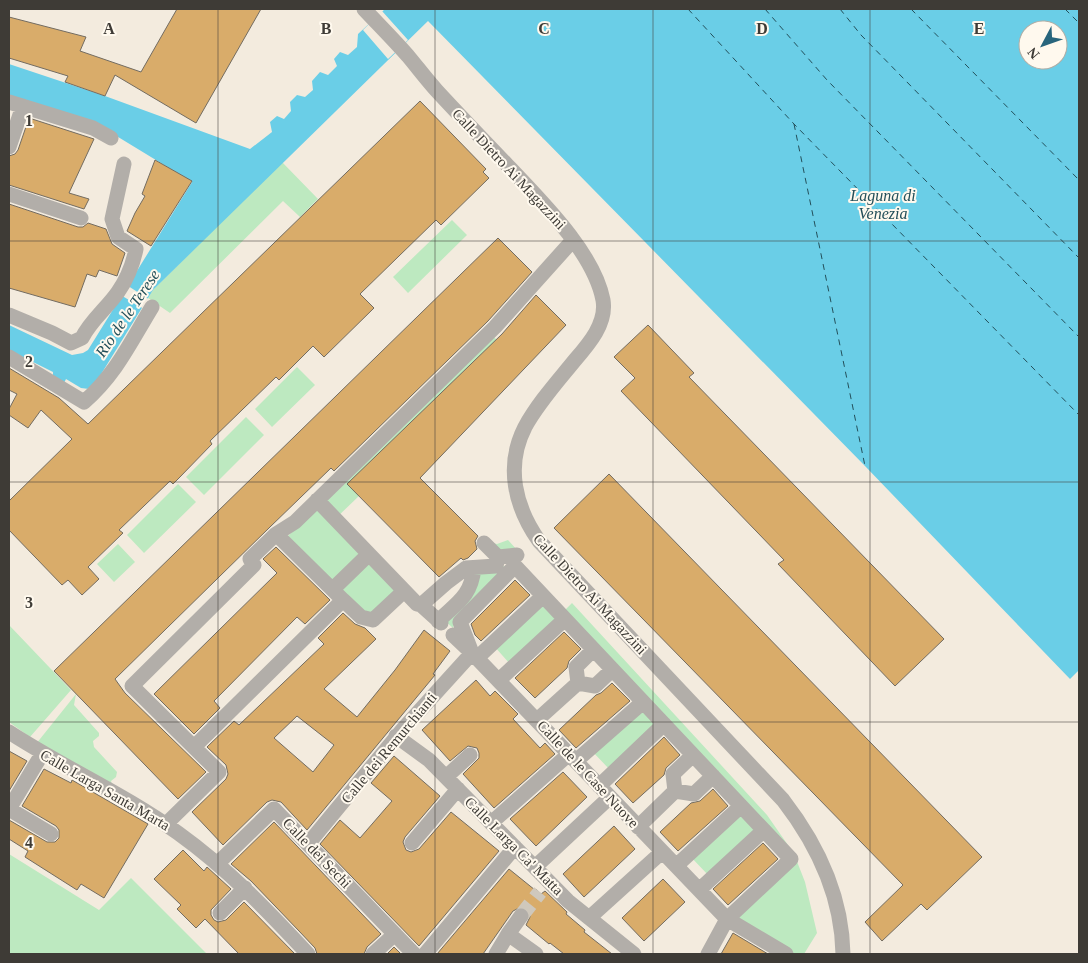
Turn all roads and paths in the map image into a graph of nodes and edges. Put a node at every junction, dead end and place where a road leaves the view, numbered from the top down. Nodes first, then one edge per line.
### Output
1 (366, 10) edge
2 (16, 104) edge
3 (111, 138) dead end
4 (9, 147) edge
5 (124, 164) dead end
6 (9, 194) edge
7 (81, 218) dead end
8 (573, 240) junction
9 (152, 307) dead end
10 (9, 315) edge
11 (9, 357) edge
12 (317, 500) junction
13 (276, 534) junction
14 (484, 543) dead end
15 (368, 554) junction
16 (517, 555) dead end
17 (498, 557) junction
18 (474, 568) junction
19 (404, 591) junction
20 (338, 595) junction
21 (543, 596) junction
22 (421, 605) junction
23 (565, 619) junction
24 (593, 650) junction
25 (474, 655) junction
26 (612, 670) junction
27 (499, 680) junction
28 (578, 683) junction
29 (643, 702) junction
30 (537, 720) junction
31 (664, 724) junction
32 (9, 732) edge
33 (396, 736) junction
34 (194, 747) junction
35 (40, 749) junction
36 (693, 755) junction
37 (470, 756) dead end
38 (572, 758) junction
39 (713, 776) junction
40 (446, 777) junction
41 (599, 786) junction
42 (458, 789) junction
43 (675, 792) junction
44 (610, 797) junction
45 (741, 806) junction
46 (9, 809) edge
47 (491, 823) junction
48 (166, 824) junction
49 (638, 827) junction
50 (764, 830) junction
51 (50, 834) dead end
52 (412, 843) dead end
53 (308, 844) junction
54 (515, 847) junction
55 (662, 852) junction
56 (218, 863) junction
57 (676, 866) junction
58 (535, 867) junction
59 (246, 888) junction
60 (699, 890) junction
61 (220, 913) dead end
62 (521, 916) tunnel mouth
63 (589, 918) junction
64 (727, 919) junction
65 (395, 934) junction
66 (508, 934) junction
67 (770, 950) edge
68 (629, 953) edge
69 (308, 954) edge
70 (373, 954) edge
71 (414, 954) edge
72 (425, 954) edge
73 (496, 954) edge
74 (536, 954) edge
75 (708, 954) edge
76 (786, 954) edge
77 (843, 954) edge

1 - 8 street, Calle Dietro Ai Magazzini
2 - 3 street
2 - 4 street
5 - 10 street
6 - 7 street
8 - 12 street
8 - 77 street, Calle Dietro Ai Magazzini
9 - 11 street
12 - 13 street
12 - 15 street
13 - 20 street
13 - 34 street
14 - 17 street
15 - 19 street
15 - 20 street
16 - 17 street
17 - 18 street
18 - 22 street
18 - 22 street
19 - 20 street
19 - 22 street
20 - 34 street
21 - 23 street
21 - 25 street, Calle dei Remurchianti
21 - 25 street, Calle de le Case Nuove
23 - 24 street
23 - 27 street
24 - 26 street
24 - 28 street
25 - 27 street, Calle de le Case Nuove
25 - 33 street, Calle dei Remurchianti
26 - 28 street
26 - 29 street
27 - 30 street, Calle de le Case Nuove
28 - 30 street
29 - 31 street
29 - 38 street
30 - 38 street, Calle de le Case Nuove
31 - 36 street
31 - 41 street
32 - 35 street, Calle Larga Santa Marta
33 - 40 street, Calle Larga Ca' Matta
33 - 53 street, Calle dei Remurchianti
34 - 48 street
35 - 46 street
35 - 48 street, Calle Larga Santa Marta
36 - 39 street
36 - 43 street
37 - 40 street
38 - 41 street, Calle de le Case Nuove
38 - 47 street
39 - 43 street
39 - 45 street
40 - 42 street, Calle Larga Ca' Matta
41 - 44 street, Calle de le Case Nuove
42 - 47 street, Calle Larga Ca' Matta
42 - 52 street
43 - 49 street
44 - 49 street, Calle de le Case Nuove
44 - 58 street
45 - 50 street
45 - 57 street
46 - 51 street
47 - 54 street, Calle Larga Ca' Matta
48 - 56 street, Calle Larga Santa Marta
49 - 55 street, Calle de le Case Nuove
50 - 60 street
50 - 64 street
53 - 56 street, Calle dei Sechi
53 - 65 street, Calle dei Sechi
54 - 58 street, Calle Larga Ca' Matta
54 - 72 street
55 - 57 street, Calle de le Case Nuove
55 - 63 street
56 - 59 street, Calle Larga Santa Marta
57 - 60 street, Calle de le Case Nuove
58 - 63 street, Calle Larga Ca' Matta
59 - 61 street
59 - 69 street, Calle Larga Santa Marta
60 - 64 street, Calle de le Case Nuove
62 - 66 street
63 - 68 street, Calle Larga Ca' Matta
64 - 67 street, Calle de le Case Nuove
64 - 75 street
65 - 70 street
65 - 71 street, Calle dei Sechi
66 - 73 street
66 - 74 street
67 - 76 street, Calle de le Case Nuove

